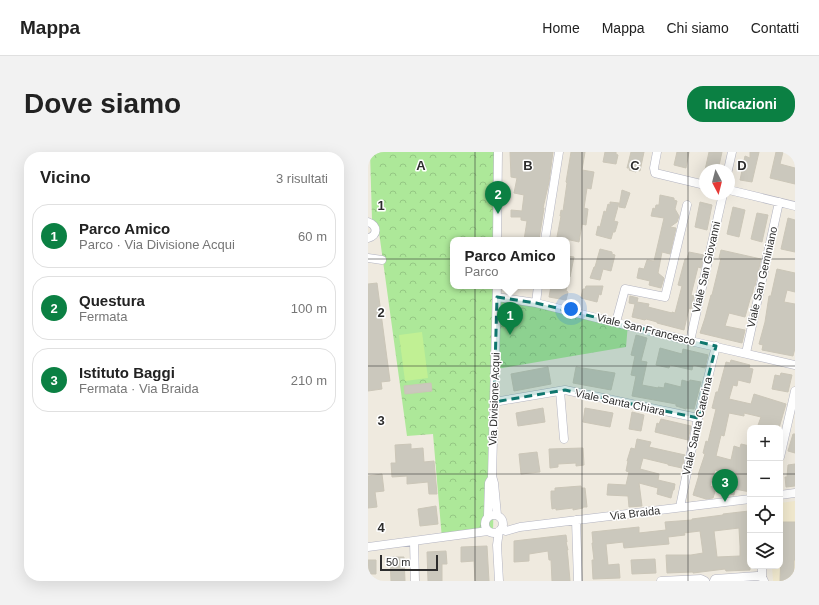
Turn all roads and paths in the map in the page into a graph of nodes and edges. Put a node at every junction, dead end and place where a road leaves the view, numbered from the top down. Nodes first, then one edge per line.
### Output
1 (498, 152) edge
2 (559, 152) edge
3 (657, 152) edge
4 (732, 152) edge
5 (729, 164) edge
6 (699, 184) edge
7 (735, 191) edge
8 (722, 200) edge
9 (779, 202) junction
10 (687, 205) dead end
11 (795, 206) edge
12 (368, 222) edge
13 (498, 237) edge
14 (545, 237) edge
15 (368, 238) edge
16 (368, 258) edge
17 (382, 260) dead end
18 (497, 289) edge
19 (538, 289) edge
20 (497, 297) junction
21 (536, 302) junction
22 (616, 322) junction
23 (690, 341) junction
24 (716, 346) junction
25 (746, 353) junction
26 (795, 365) edge
27 (560, 391) junction
28 (795, 391) edge
29 (494, 402) junction
30 (698, 418) junction
31 (564, 439) dead end
32 (783, 444) edge
33 (492, 476) junction
34 (795, 493) edge
35 (783, 495) edge
36 (747, 499) edge
37 (680, 507) junction
38 (499, 516) junction
39 (576, 520) junction
40 (492, 527) junction
41 (520, 527) junction
42 (414, 541) junction
43 (368, 547) edge
44 (762, 569) edge
45 (763, 579) edge
46 (415, 581) edge
47 (499, 581) edge
48 (578, 581) edge
49 (661, 581) edge
50 (705, 581) edge
51 (714, 581) edge

1 - 13 street
2 - 14 street
3 - 6 street
4 - 5 street
7 - 9 street
8 - 23 street, Viale San Giovanni
9 - 11 street
9 - 25 street, Viale San Geminiano
10 - 22 street
12 - 15 street
16 - 17 street
18 - 20 street, Via Divisione Acqui
19 - 21 street
20 - 21 street, Viale San Francesco
20 - 29 street, Via Divisione Acqui
21 - 22 street, Viale San Francesco
22 - 23 street, Viale San Francesco
23 - 24 street, Viale San Francesco
24 - 25 street, Viale San Francesco
24 - 30 street, Viale Santa Caterina
25 - 26 street, Viale San Francesco
27 - 29 street, Viale Santa Chiara
27 - 30 street, Viale Santa Chiara
27 - 31 street
28 - 32 street
29 - 33 street, Via Divisione Acqui
30 - 37 street, Viale Santa Caterina
33 - 38 street, Via Divisione Acqui
33 - 40 street, Via Divisione Acqui
34 - 35 street
36 - 37 street, Via Braida
37 - 39 street, Via Braida
38 - 40 street
38 - 40 street, Via Divisione Acqui
38 - 41 street
39 - 41 street, Via Braida
39 - 48 street
40 - 41 street, Via Braida
40 - 42 street, Via Braida
40 - 47 street
42 - 43 street, Via Braida
42 - 46 street
44 - 45 street
45 - 51 street
49 - 50 street

